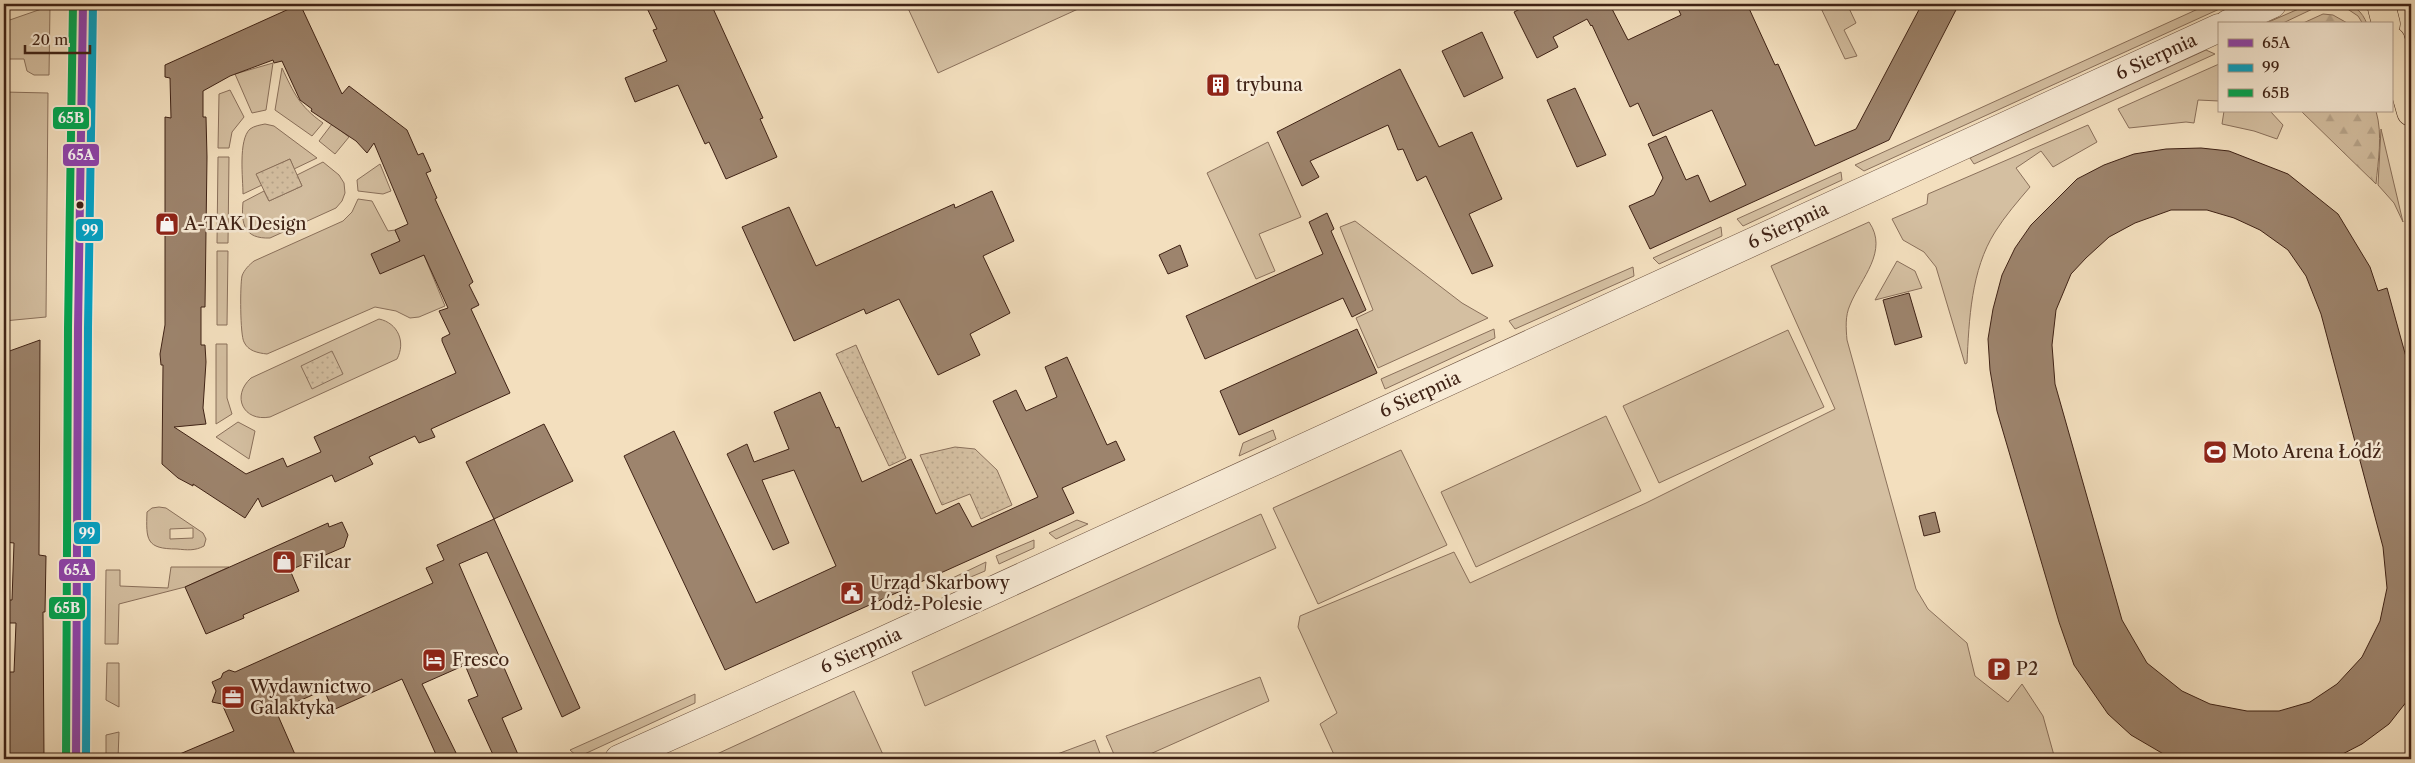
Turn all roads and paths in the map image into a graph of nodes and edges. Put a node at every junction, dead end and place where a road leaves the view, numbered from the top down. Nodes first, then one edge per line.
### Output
1 (83, 4) edge
2 (2272, 4) edge
3 (2381, 4) edge
4 (2232, 22) edge
5 (2386, 22) edge
6 (2218, 28) edge
7 (2392, 45) edge
8 (2411, 112) edge
9 (76, 759) edge
10 (619, 759) edge

1 - 9 street
2 - 4 street
3 - 5 main road
6 - 10 street, 6 Sierpnia
7 - 8 main road

